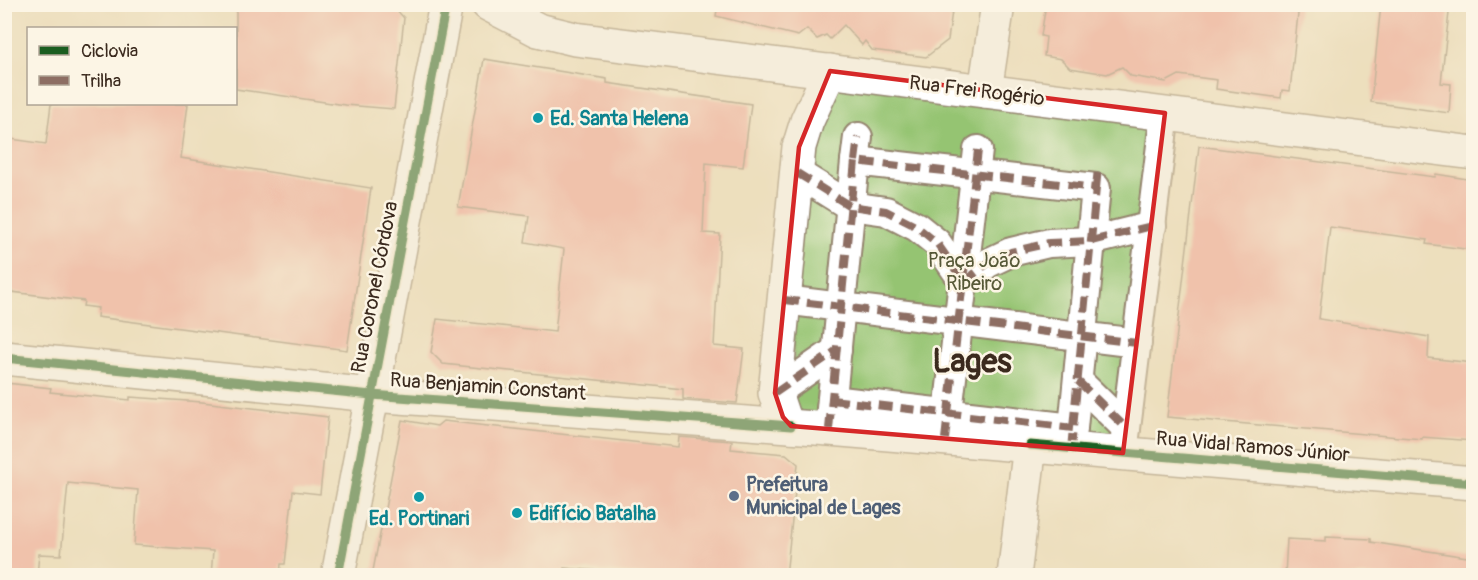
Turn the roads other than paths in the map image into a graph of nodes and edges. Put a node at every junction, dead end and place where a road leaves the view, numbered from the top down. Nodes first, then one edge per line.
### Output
1 (446, 4) edge
2 (488, 4) edge
3 (998, 4) edge
4 (830, 71) junction
5 (985, 91) junction
6 (1165, 113) junction
7 (1473, 153) edge
8 (977, 162) junction
9 (797, 173) junction
10 (850, 206) junction
11 (1152, 226) junction
12 (1091, 241) junction
13 (963, 282) junction
14 (784, 300) junction
15 (841, 307) junction
16 (959, 321) junction
17 (1082, 336) junction
18 (1137, 343) junction
19 (837, 350) junction
20 (4, 358) edge
21 (1078, 381) junction
22 (775, 393) junction
23 (372, 395) junction
24 (831, 414) junction
25 (791, 426) junction
26 (947, 426) junction
27 (1072, 438) junction
28 (1125, 440) junction
29 (1030, 446) junction
30 (1473, 483) edge
31 (338, 576) edge
32 (1014, 576) edge

1 - 23 main road, Rua Coronel Córdova
2 - 4 main road, Rua Frei Rogério
3 - 5 main road
4 - 5 main road, Rua Frei Rogério
4 - 9 main road
5 - 6 main road, Rua Frei Rogério
6 - 7 main road, Rua Frei Rogério
6 - 11 street
8 - 10 street
8 - 12 street
8 - 13 street
9 - 10 street
9 - 14 main road
10 - 13 street
10 - 15 street
11 - 12 street
11 - 18 street
12 - 13 street
12 - 17 street
13 - 16 street
14 - 15 street
14 - 22 main road
15 - 16 street
15 - 19 street
16 - 17 street
16 - 26 street
17 - 18 street
17 - 21 street
18 - 28 street
19 - 22 street
19 - 24 street
20 - 23 main road, Rua Benjamin Constant
21 - 27 street
21 - 28 street
22 - 25 main road
23 - 25 main road, Rua Benjamin Constant
23 - 31 main road, Rua Coronel Córdova
24 - 25 main road, Rua Benjamin Constant
24 - 26 main road, Rua Benjamin Constant
26 - 27 street
26 - 29 main road, Rua Benjamin Constant
27 - 28 main road, Rua Vidal Ramos Júnior
27 - 29 main road, Rua Vidal Ramos Júnior
28 - 30 main road, Rua Vidal Ramos Júnior
29 - 32 main road

